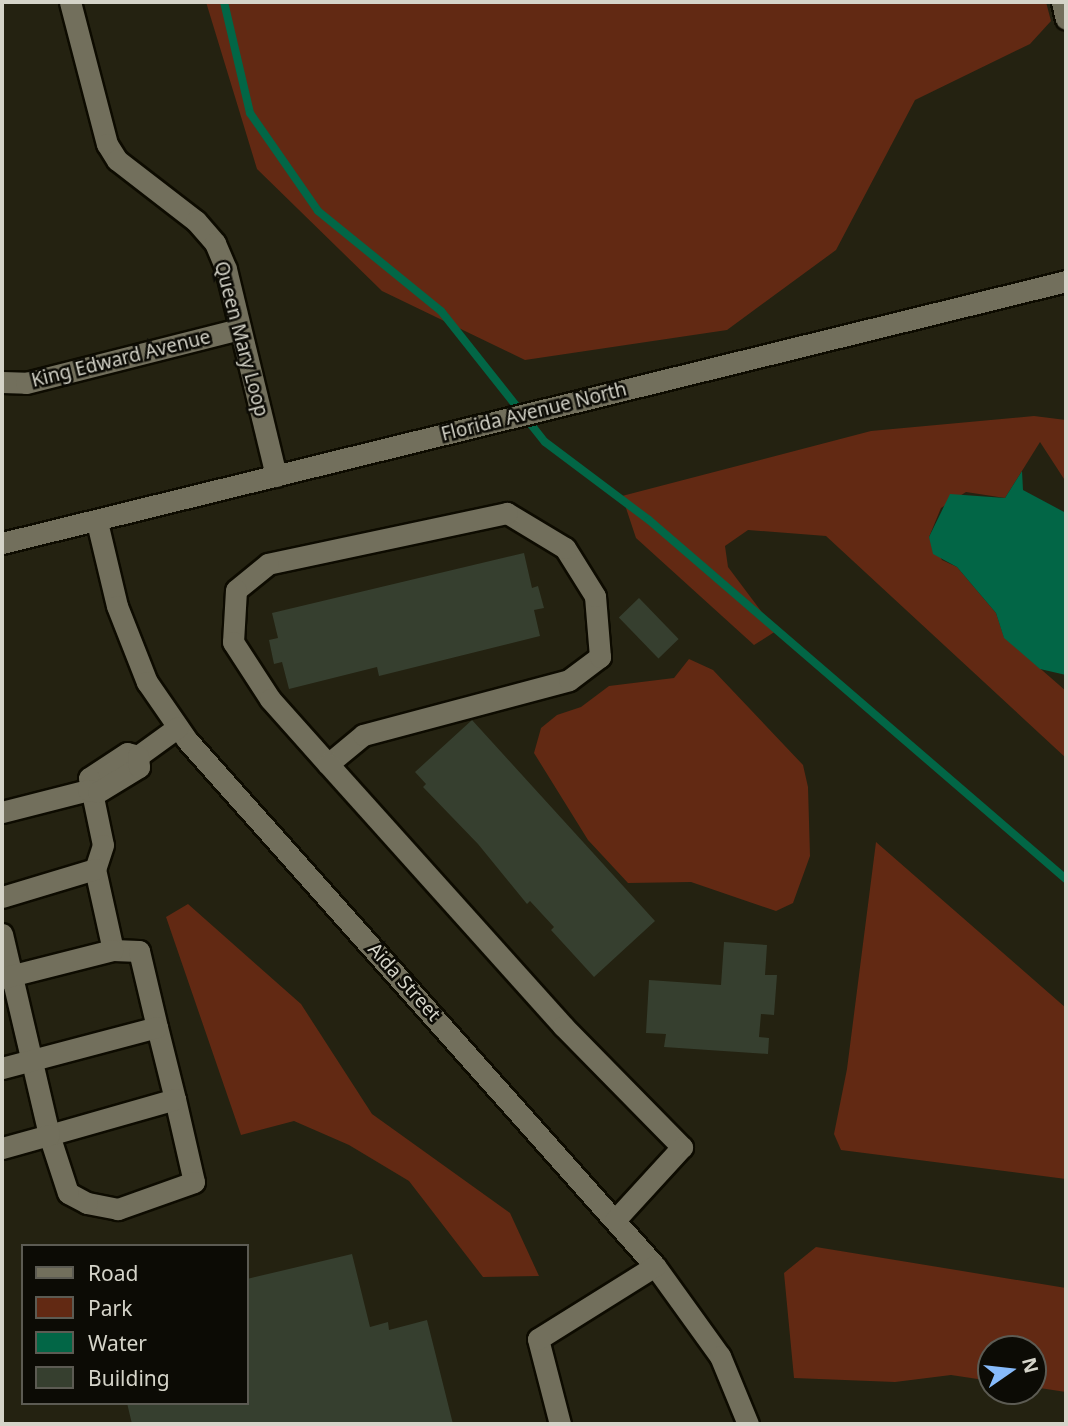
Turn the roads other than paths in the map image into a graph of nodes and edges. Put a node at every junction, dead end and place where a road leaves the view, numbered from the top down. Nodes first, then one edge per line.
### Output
1 (70, 2) edge
2 (1062, 2) edge
3 (1066, 19) edge
4 (1066, 281) edge
5 (240, 329) junction
6 (2, 382) edge
7 (276, 476) junction
8 (97, 522) junction
9 (2, 543) edge
10 (178, 727) junction
11 (328, 764) junction
12 (88, 790) junction
13 (2, 812) edge
14 (94, 869) junction
15 (2, 897) edge
16 (2, 934) edge
17 (113, 950) junction
18 (7, 976) edge
19 (157, 1027) junction
20 (31, 1060) junction
21 (2, 1068) edge
22 (175, 1099) junction
23 (49, 1135) junction
24 (2, 1149) edge
25 (615, 1220) junction
26 (655, 1266) junction
27 (560, 1424) edge
28 (748, 1424) edge

1 - 5 street, Queen Mary Loop
2 - 3 street
4 - 7 street, Florida Avenue North
5 - 6 street, King Edward Avenue
5 - 7 street, Queen Mary Loop
7 - 8 street, Florida Avenue North
8 - 9 street, Florida Avenue North
8 - 10 street, Aida Street
10 - 12 street
10 - 25 street, Aida Street
11 - 11 street
11 - 25 street
12 - 13 street
12 - 14 street
14 - 15 street
14 - 17 street
16 - 18 street
17 - 18 street
17 - 19 street
18 - 20 street
19 - 20 street
19 - 22 street
20 - 21 street
20 - 23 street
22 - 23 street
22 - 23 street
23 - 24 street
25 - 26 street, Aida Street
26 - 27 street
26 - 28 street, Aida Street

